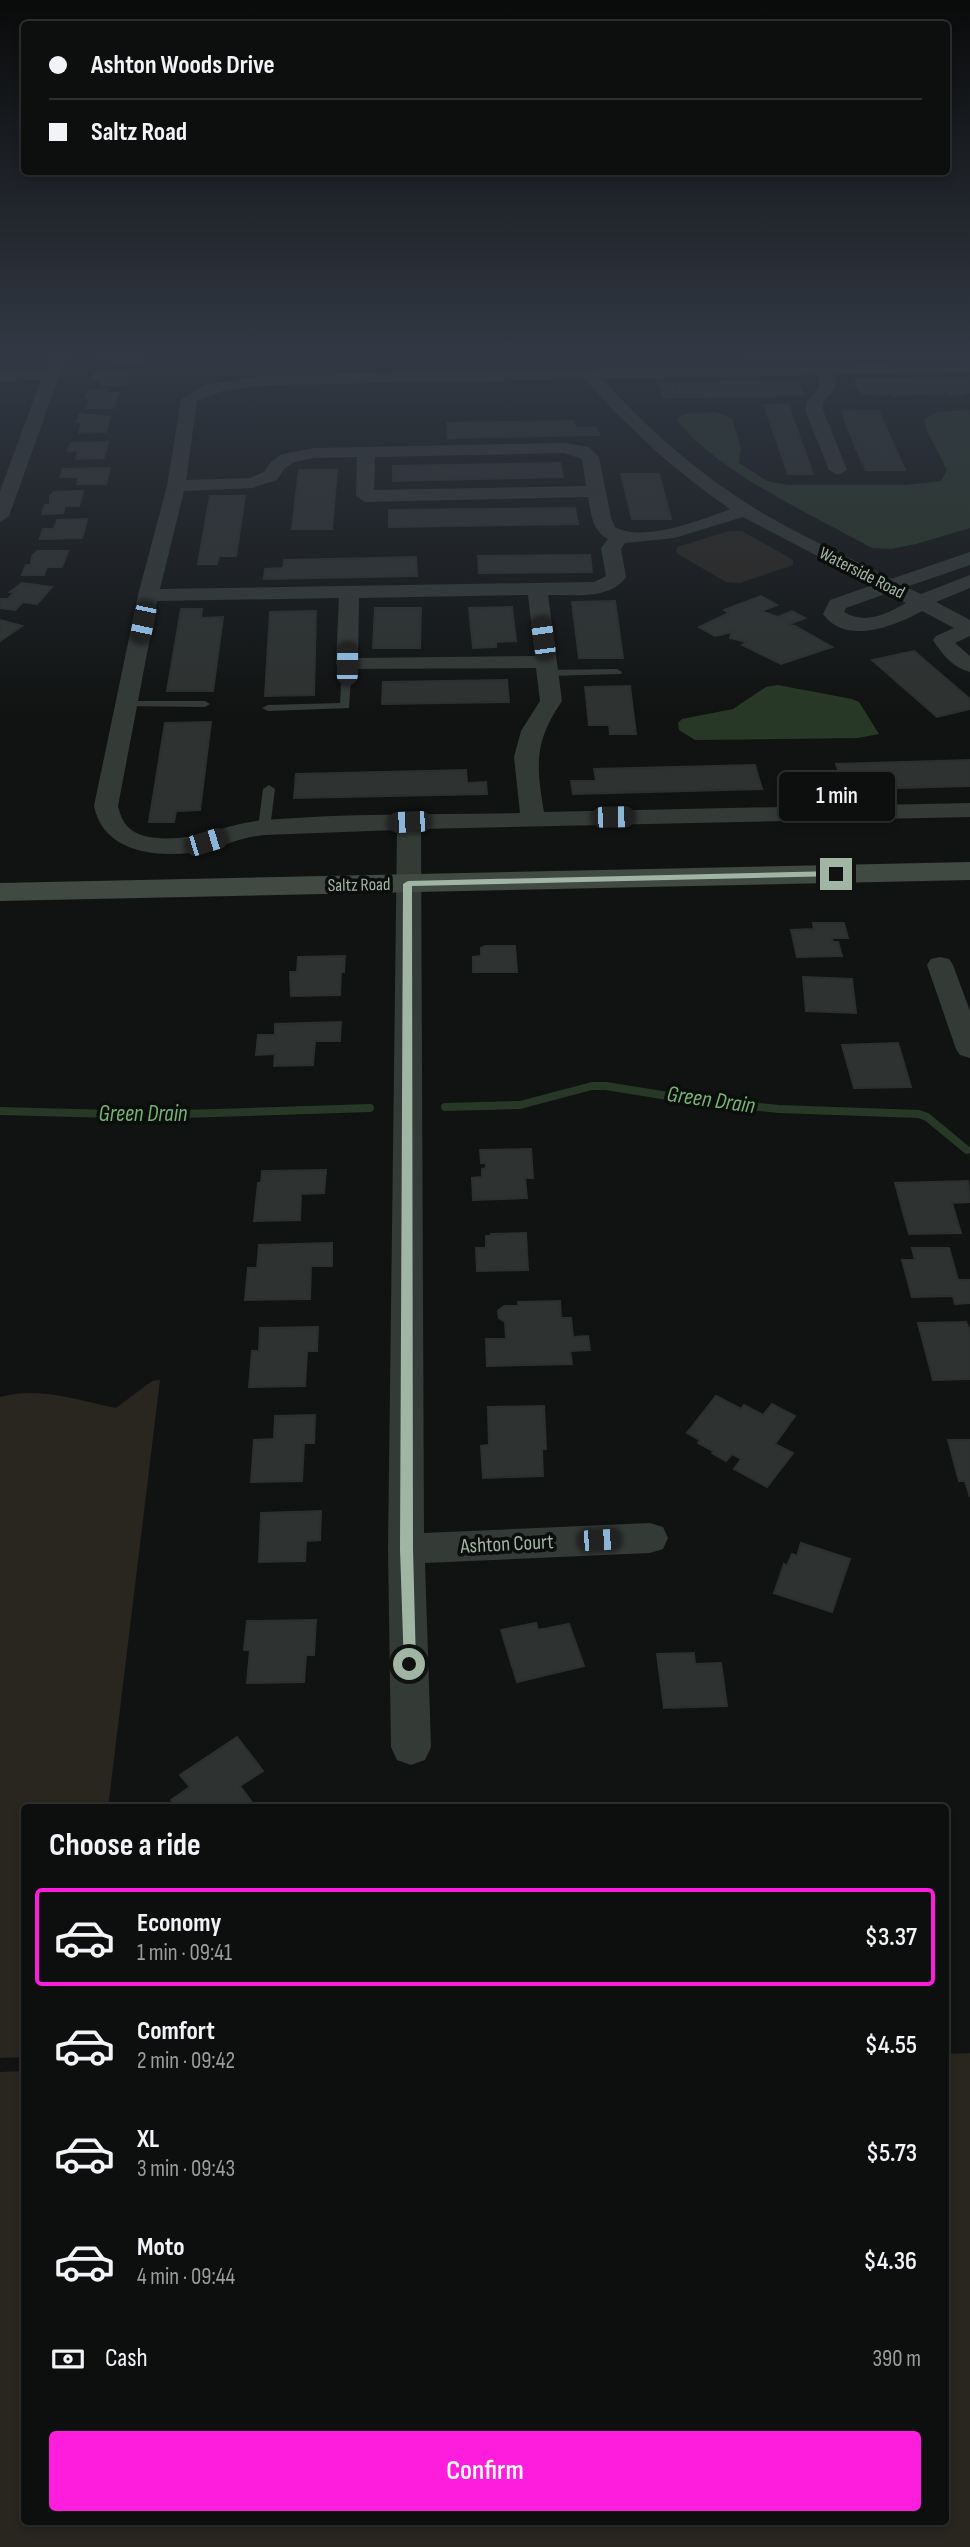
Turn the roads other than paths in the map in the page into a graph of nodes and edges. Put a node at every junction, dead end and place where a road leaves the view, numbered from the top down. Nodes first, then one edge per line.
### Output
1 (178, 473) edge
2 (273, 473) edge
3 (366, 473) edge
4 (593, 473) edge
5 (693, 473) edge
6 (6, 480) edge
7 (176, 486) junction
8 (597, 491) junction
9 (744, 510) junction
10 (0, 516) edge
11 (621, 536) junction
12 (970, 558) edge
13 (970, 581) edge
14 (890, 586) junction
15 (537, 590) junction
16 (349, 593) junction
17 (148, 595) junction
18 (921, 603) junction
19 (970, 629) edge
20 (347, 664) junction
21 (970, 666) edge
22 (547, 667) junction
23 (617, 671) dead end
24 (126, 704) junction
25 (205, 704) dead end
26 (268, 708) dead end
27 (787, 778) dead end
28 (269, 789) dead end
29 (970, 810) edge
30 (798, 813) junction
31 (533, 818) junction
32 (409, 822) junction
33 (264, 828) junction
34 (970, 871) edge
35 (408, 884) junction
36 (0, 892) edge
37 (940, 965) dead end
38 (970, 1049) edge
39 (650, 1538) dead end
40 (406, 1549) junction
41 (411, 1747) dead end

1 - 7 street
2 - 7 street
3 - 8 street
4 - 8 street
5 - 9 street, Waterside Road
6 - 10 street
7 - 17 street
8 - 11 street
9 - 11 street
9 - 14 street, Waterside Road
11 - 15 street
12 - 14 street
13 - 18 street
14 - 18 street, Waterside Road
14 - 18 street
15 - 16 street
15 - 22 street
16 - 17 street
16 - 20 street
17 - 24 street
18 - 19 street, Waterside Road
19 - 21 street
20 - 22 street
20 - 26 lane
22 - 23 lane
22 - 31 street
24 - 25 lane
24 - 33 street
27 - 30 lane
28 - 33 lane
29 - 30 street
30 - 31 street
31 - 32 street
32 - 33 street
32 - 35 street
34 - 35 street, Saltz Road
35 - 36 street, Saltz Road
35 - 40 street
37 - 38 street
39 - 40 street, Ashton Court
40 - 41 street

